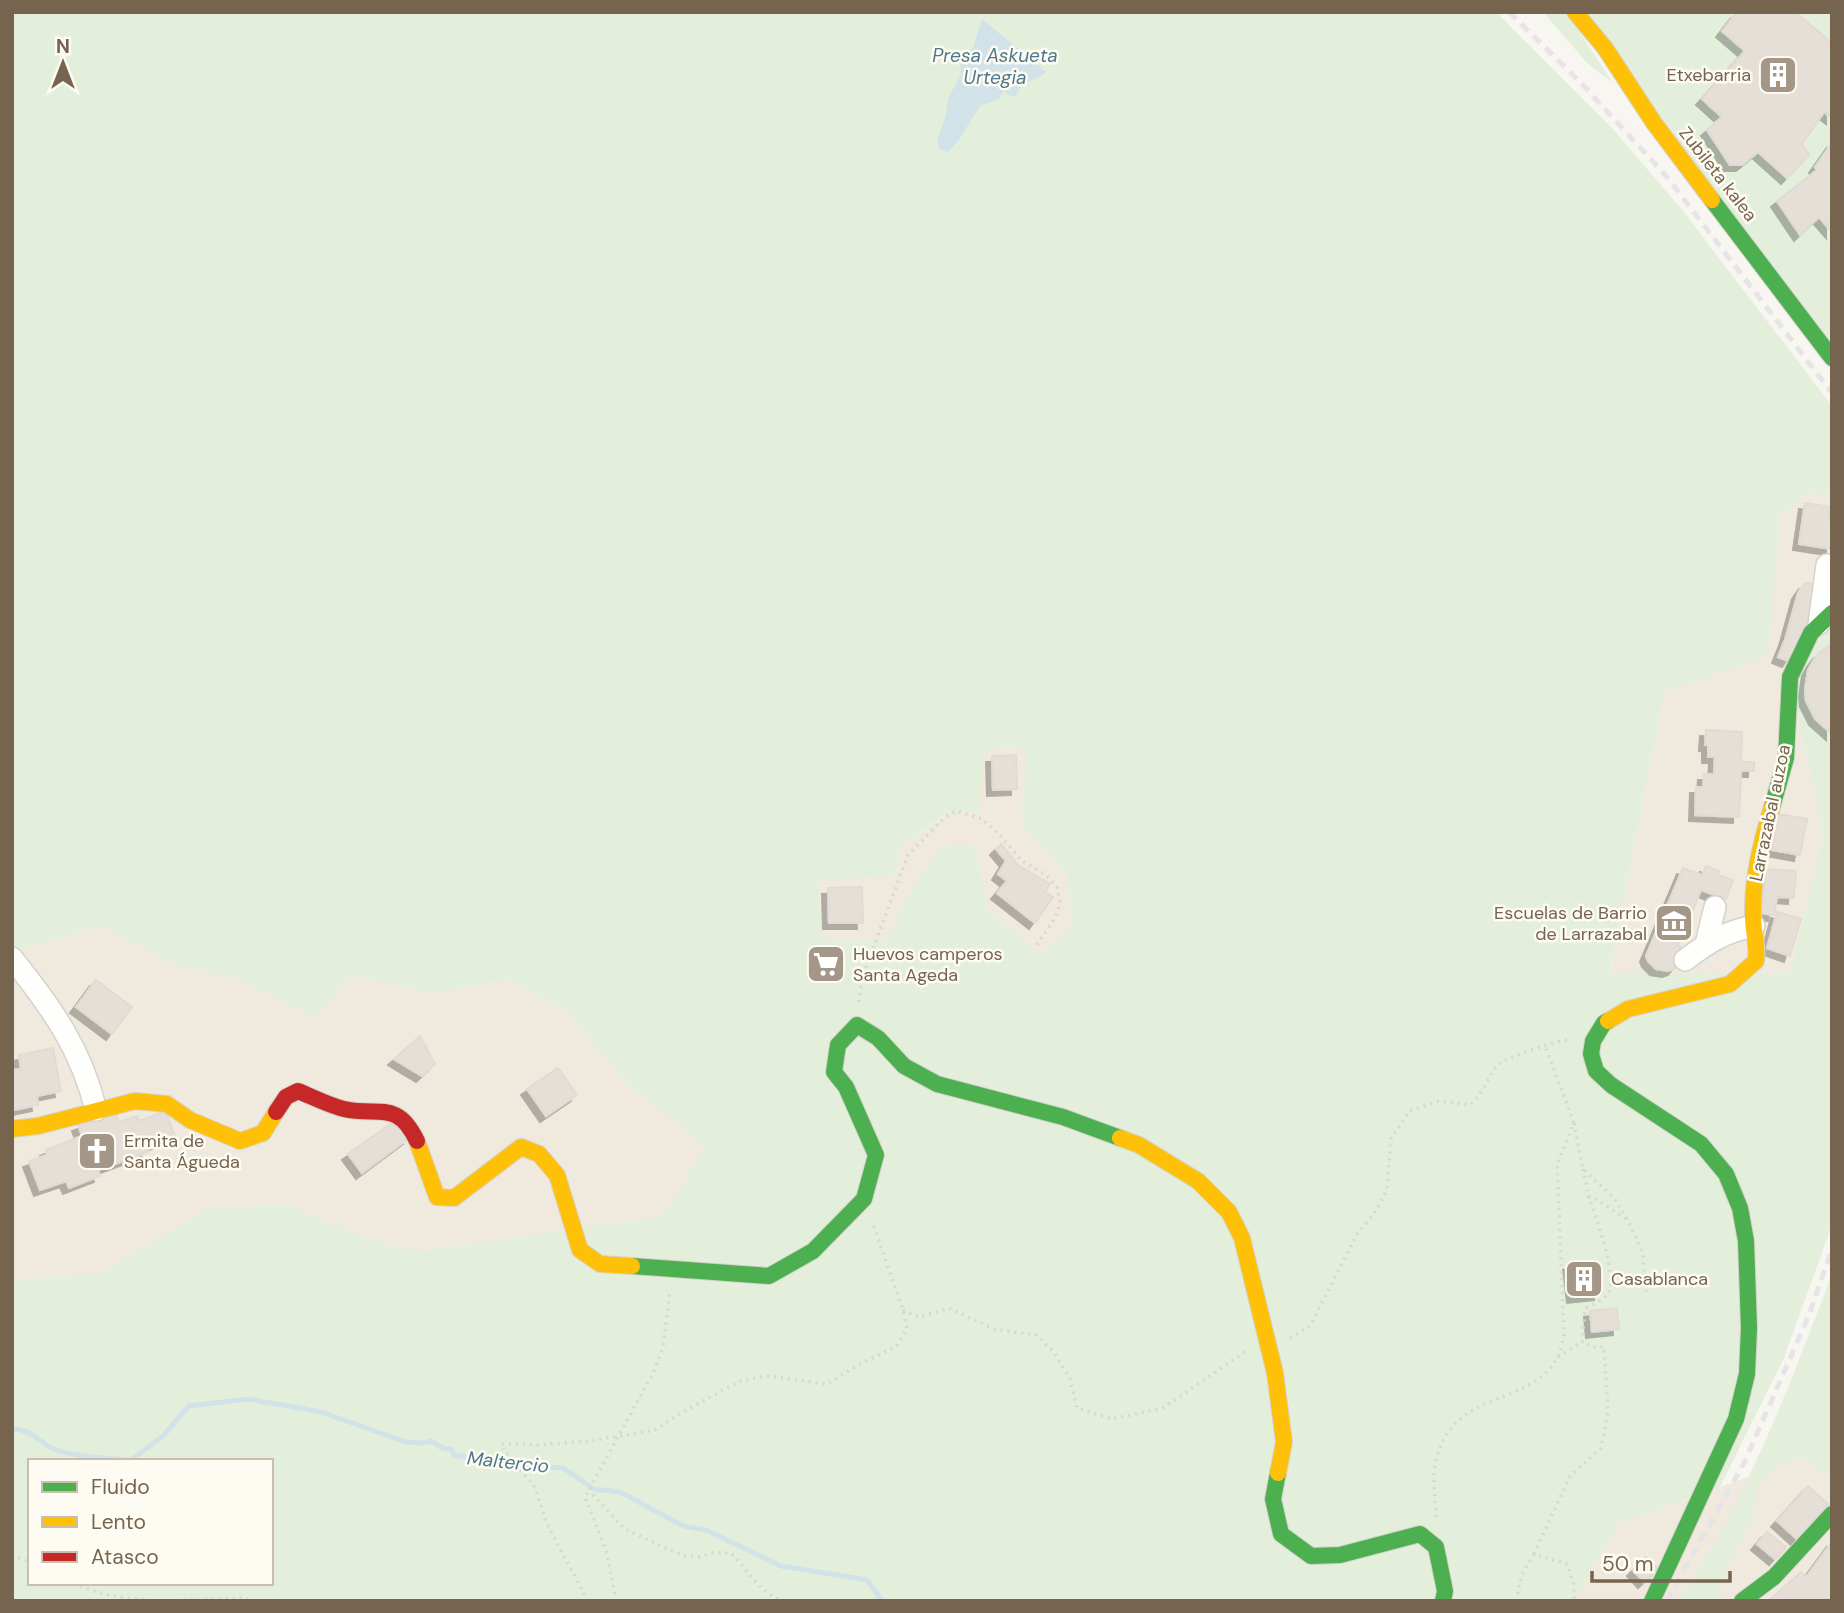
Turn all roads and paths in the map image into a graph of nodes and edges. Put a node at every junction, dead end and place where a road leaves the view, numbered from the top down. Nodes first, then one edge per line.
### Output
1 (1575, 12) edge
2 (1832, 358) edge
3 (1827, 565) dead end
4 (1825, 619) edge
5 (1715, 906) dead end
6 (1754, 926) junction
7 (1706, 944) junction
8 (1037, 945) dead end
9 (12, 957) edge
10 (1685, 960) dead end
11 (857, 1025) junction
12 (1593, 1041) junction
13 (1545, 1046) junction
14 (96, 1110) junction
15 (1574, 1123) junction
16 (12, 1129) edge
17 (1583, 1169) junction
18 (1589, 1197) junction
19 (864, 1199) junction
20 (1628, 1220) junction
21 (674, 1268) junction
22 (1646, 1292) dead end
23 (903, 1310) junction
24 (1582, 1342) junction
25 (1268, 1344) junction
26 (1558, 1357) junction
27 (621, 1436) junction
28 (590, 1488) junction
29 (1832, 1514) edge
30 (1436, 1547) junction
31 (1534, 1554) junction
32 (78, 1585) edge
33 (251, 1601) edge
34 (587, 1601) edge
35 (616, 1601) edge
36 (781, 1601) edge
37 (1443, 1601) edge
38 (1516, 1601) edge
39 (1574, 1601) edge
40 (1651, 1601) edge
41 (1742, 1601) edge

1 - 2 street, Zubileta kalea
3 - 4 street, Larrazabal auzoa
4 - 6 street, Larrazabal auzoa
5 - 7 street
6 - 7 street
6 - 12 street, Larrazabal auzoa
7 - 10 street
8 - 11 path
9 - 14 street
11 - 19 street
11 - 25 street
12 - 13 path
12 - 40 street
13 - 15 path
13 - 25 path
14 - 16 street
14 - 21 street
15 - 17 path
15 - 26 path
17 - 18 path
17 - 20 path
18 - 20 path
18 - 24 path
19 - 21 street
19 - 23 path
20 - 22 path
21 - 27 path
23 - 25 path
23 - 27 path
24 - 26 path
24 - 31 path
25 - 30 street
26 - 30 path
27 - 28 path
27 - 34 path
28 - 35 path
28 - 36 path
29 - 41 street
30 - 37 street
31 - 38 path
31 - 39 path
32 - 33 path

